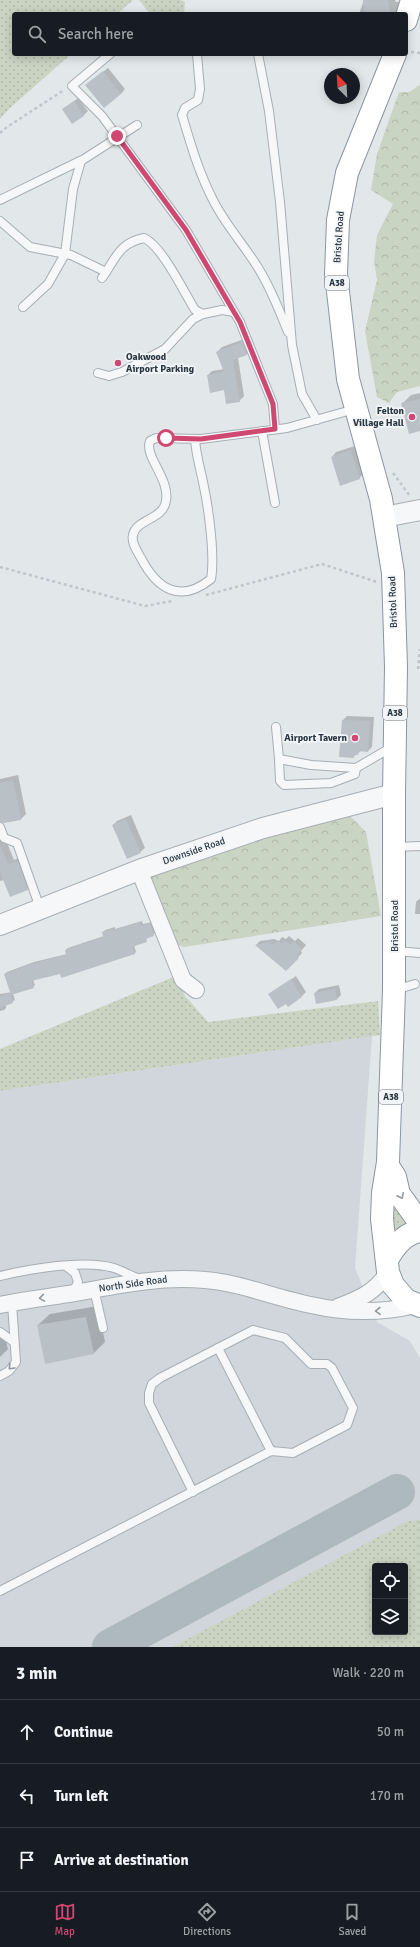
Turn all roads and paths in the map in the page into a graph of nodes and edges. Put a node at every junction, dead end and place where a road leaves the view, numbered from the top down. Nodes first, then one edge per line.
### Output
1 (412, 0) edge
2 (408, 13) edge
3 (108, 56) edge
4 (197, 56) edge
5 (258, 56) edge
6 (393, 56) edge
7 (72, 86) junction
8 (137, 125) dead end
9 (0, 133) edge
10 (117, 136) junction
11 (81, 161) junction
12 (0, 200) edge
13 (0, 221) edge
14 (65, 254) junction
15 (22, 307) dead end
16 (234, 312) junction
17 (203, 314) junction
18 (292, 344) junction
19 (98, 373) dead end
20 (355, 409) junction
21 (317, 420) junction
22 (275, 429) junction
23 (262, 431) junction
24 (195, 439) junction
25 (391, 470) dead end
26 (275, 503) dead end
27 (417, 504) edge
28 (384, 517) junction
29 (420, 649) edge
30 (418, 670) dead end
31 (276, 726) dead end
32 (395, 745) junction
33 (279, 759) junction
34 (356, 768) junction
35 (394, 794) junction
36 (0, 827) edge
37 (420, 846) edge
38 (394, 847) junction
39 (139, 870) junction
40 (40, 909) junction
41 (0, 925) edge
42 (395, 951) junction
43 (420, 953) edge
44 (415, 984) dead end
45 (196, 990) dead end
46 (394, 990) junction
47 (388, 1166) junction
48 (420, 1223) edge
49 (420, 1231) edge
50 (66, 1266) junction
51 (387, 1266) junction
52 (0, 1276) edge
53 (143, 1281) junction
54 (94, 1289) junction
55 (73, 1293) junction
56 (6, 1304) edge
57 (418, 1306) edge
58 (335, 1309) junction
59 (103, 1328) dead end
60 (0, 1332) edge
61 (14, 1342) junction
62 (218, 1348) junction
63 (0, 1376) edge
64 (271, 1451) junction
65 (193, 1492) junction
66 (0, 1590) edge

1 - 2 highway
3 - 7 lane
4 - 18 lane
5 - 18 lane
6 - 20 highway, Bristol Road / A38
7 - 9 path
7 - 10 lane
8 - 10 lane
10 - 11 lane
10 - 16 lane
11 - 12 lane
11 - 14 lane
13 - 14 lane
14 - 15 lane
14 - 17 lane
16 - 17 lane
16 - 22 lane
17 - 19 lane
18 - 21 lane
20 - 21 lane
20 - 28 highway, Bristol Road / A38
21 - 22 lane
22 - 23 lane
23 - 24 lane
23 - 26 lane
24 - 24 lane
25 - 27 path
27 - 28 street
28 - 32 highway, Bristol Road / A38
29 - 30 path
31 - 33 lane
32 - 34 lane
32 - 35 highway, Bristol Road / A38
33 - 34 lane
33 - 34 lane
35 - 38 highway, Bristol Road / A38
35 - 39 street, Downside Road
36 - 40 lane
37 - 38 lane
38 - 42 highway, Bristol Road / A38
39 - 40 street, Downside Road
39 - 45 street
40 - 41 street, Downside Road
42 - 43 lane
42 - 46 highway, Bristol Road / A38
44 - 46 lane
46 - 47 highway, Bristol Road / A38
47 -> 48 highway, Bristol Road / A38
47 - 51 highway, Bristol Road / A38
49 - 51 highway
50 - 52 lane
50 - 53 lane
50 - 55 lane
51 - 57 highway, Bristol Road
51 - 58 street
53 - 54 street, North Side Road
53 - 58 street, North Side Road
54 - 55 street, North Side Road
54 - 59 lane
55 -> 56 street, North Side Road
56 - 61 lane
57 -> 58 street, North Side Road
60 - 61 lane
61 -> 63 lane
62 - 64 lane
62 - 64 lane
62 - 65 lane
64 - 65 lane
65 - 66 lane

